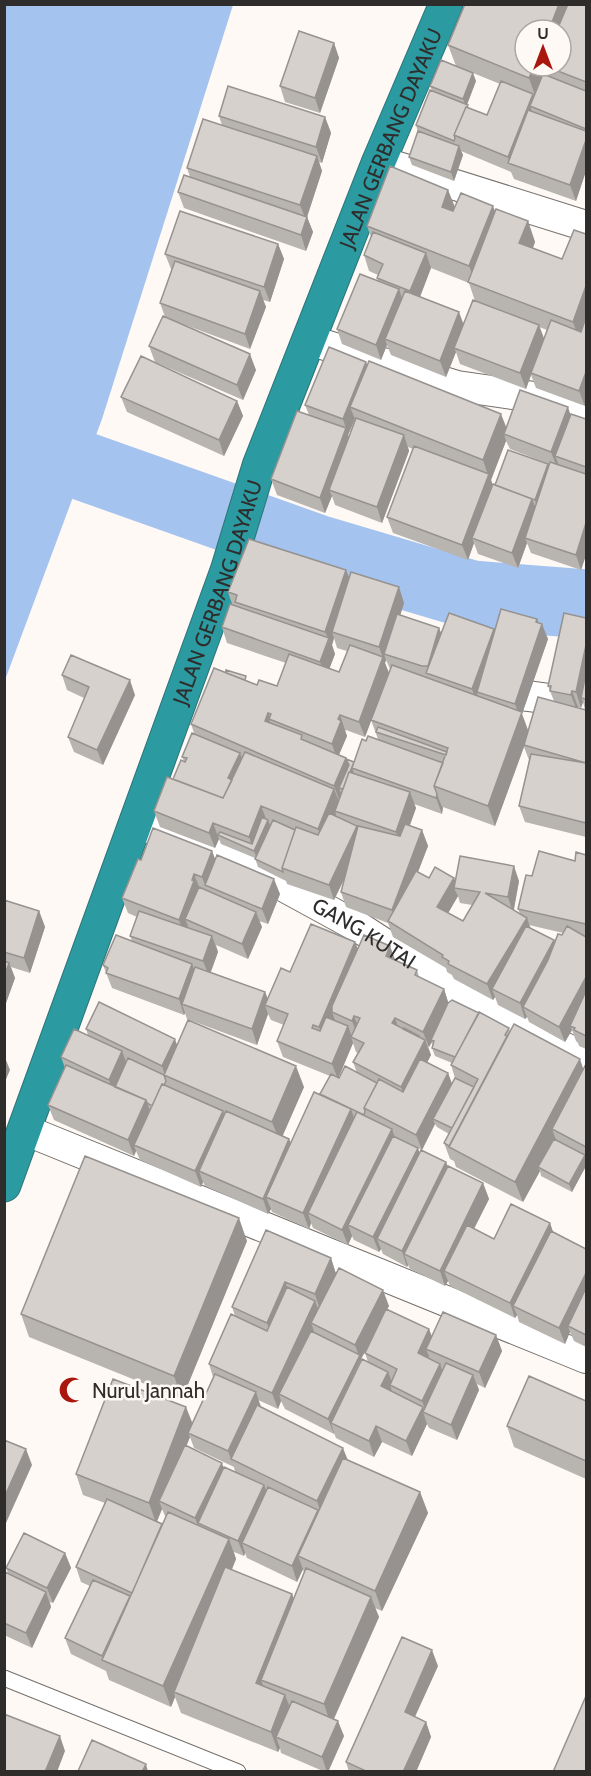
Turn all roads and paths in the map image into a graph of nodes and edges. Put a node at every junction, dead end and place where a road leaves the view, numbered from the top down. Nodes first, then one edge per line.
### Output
1 (446, 4) edge
2 (379, 161) junction
3 (586, 226) edge
4 (309, 340) junction
5 (586, 411) edge
6 (462, 674) edge
7 (586, 704) edge
8 (135, 823) junction
9 (586, 1058) edge
10 (25, 1130) junction
11 (4, 1185) edge
12 (586, 1358) edge
13 (4, 1678) edge
14 (238, 1772) edge

1 - 2 highway, JALAN GERBANG DAYAKU
2 - 3 street
2 - 4 highway, JALAN GERBANG DAYAKU
4 - 5 street
4 - 8 highway, JALAN GERBANG DAYAKU
6 - 7 street
8 - 9 street, GANG KUTAI
8 - 10 highway, JALAN GERBANG DAYAKU
10 - 11 highway, JALAN GERBANG DAYAKU
10 - 12 street
13 - 14 lane

